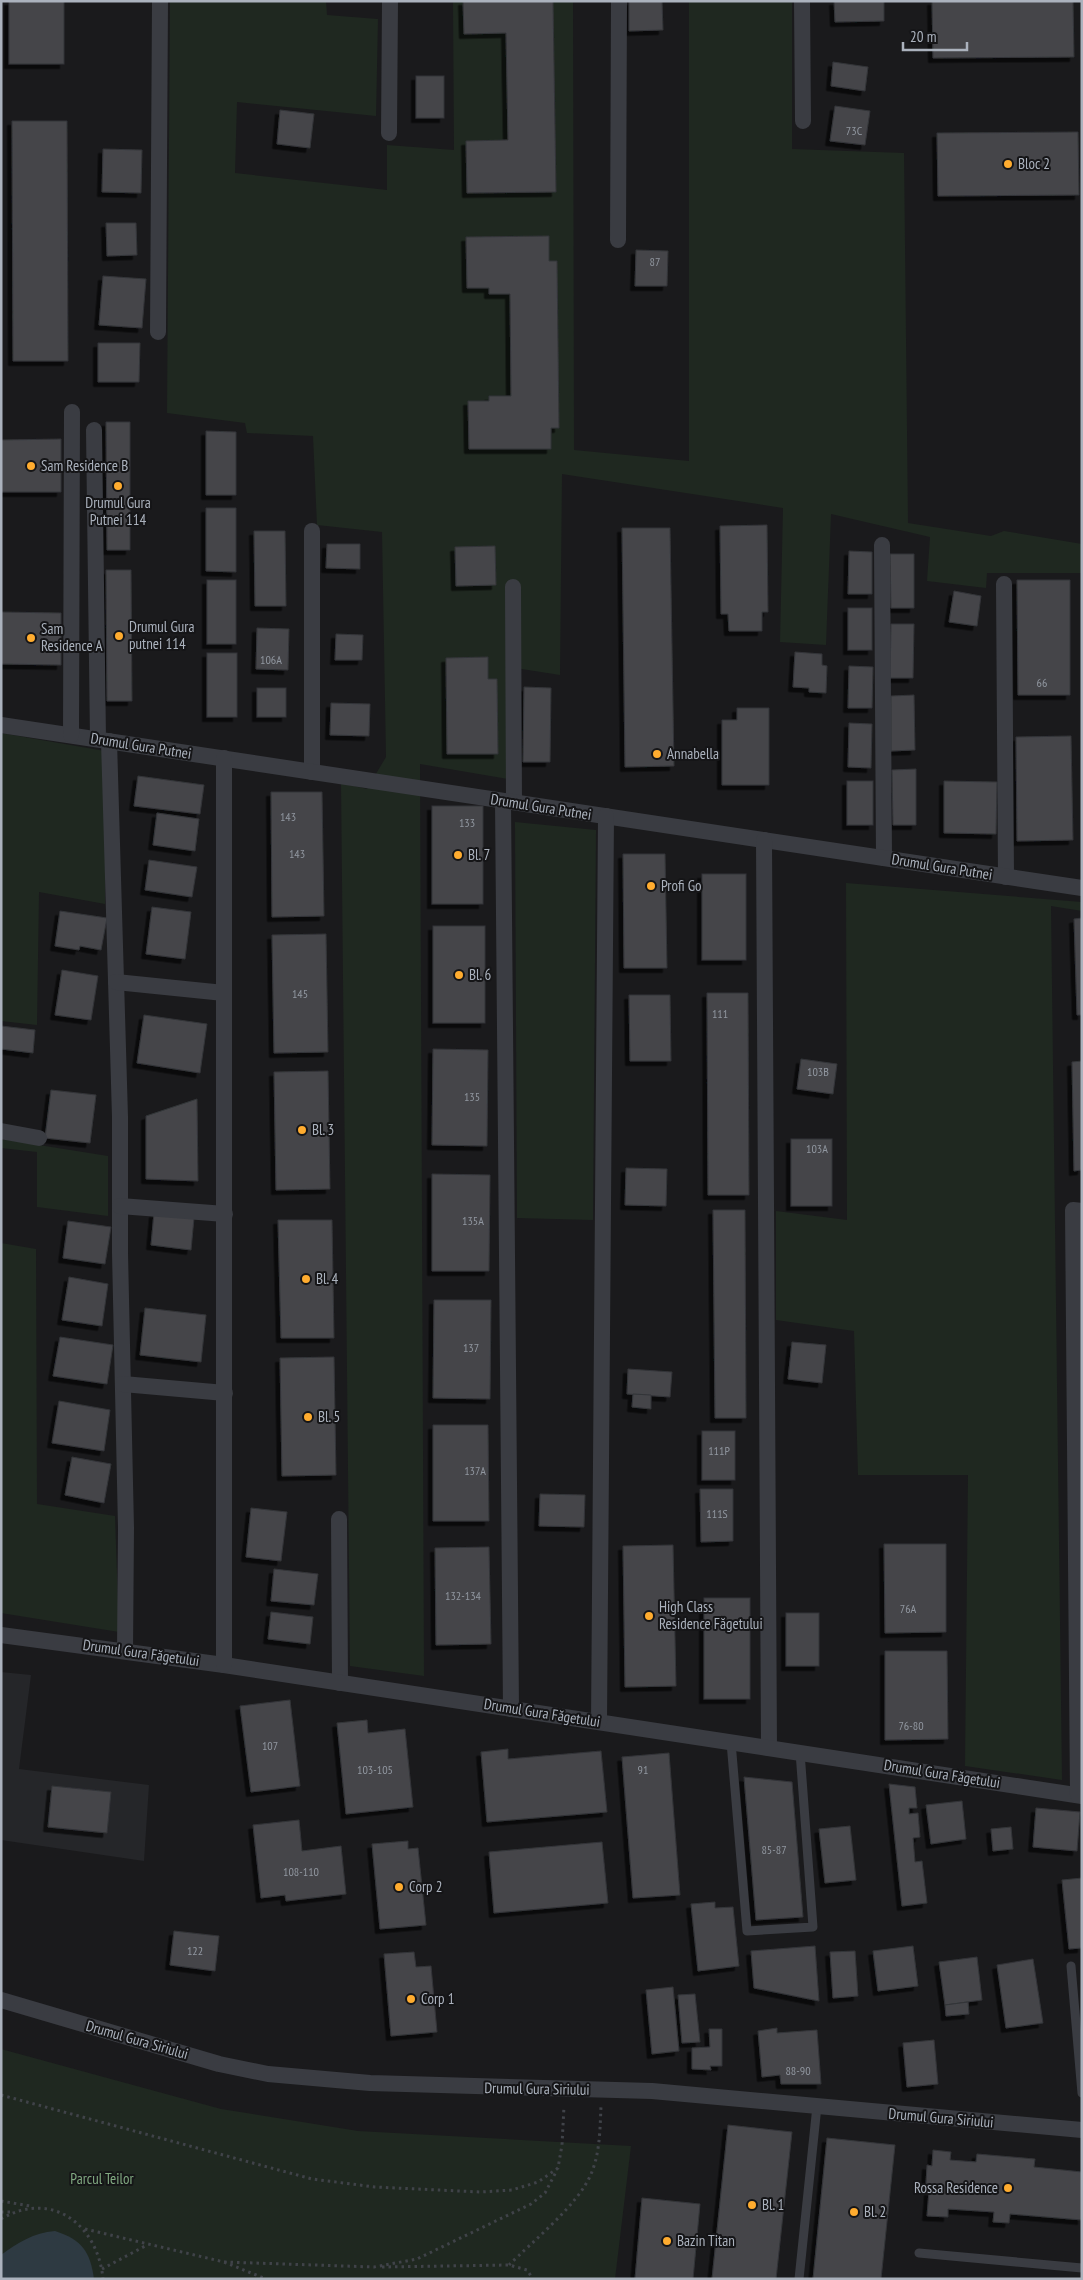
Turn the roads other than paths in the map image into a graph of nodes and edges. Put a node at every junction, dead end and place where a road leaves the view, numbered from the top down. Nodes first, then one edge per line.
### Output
1 (160, 1) edge
2 (390, 1) edge
3 (619, 1) edge
4 (802, 1) edge
5 (803, 122) dead end
6 (389, 133) dead end
7 (618, 240) dead end
8 (158, 332) dead end
9 (72, 412) dead end
10 (94, 430) dead end
11 (312, 531) dead end
12 (882, 545) dead end
13 (1004, 584) dead end
14 (513, 587) dead end
15 (1, 725) edge
16 (71, 735) junction
17 (103, 740) junction
18 (224, 758) junction
19 (312, 772) junction
20 (509, 802) junction
21 (606, 816) junction
22 (764, 840) junction
23 (884, 858) junction
24 (1006, 877) junction
25 (1082, 888) edge
26 (116, 982) junction
27 (224, 993) junction
28 (1, 1131) edge
29 (39, 1138) dead end
30 (120, 1206) junction
31 (1082, 1211) edge
32 (225, 1214) junction
33 (123, 1384) junction
34 (225, 1393) junction
35 (339, 1519) dead end
36 (1, 1635) edge
37 (125, 1651) junction
38 (224, 1665) junction
39 (340, 1683) junction
40 (511, 1709) junction
41 (599, 1722) junction
42 (731, 1742) junction
43 (769, 1748) junction
44 (800, 1752) junction
45 (1080, 1795) edge
46 (1071, 1966) dead end
47 (1, 2000) edge
48 (1082, 2093) edge
49 (817, 2106) junction
50 (1082, 2130) edge
51 (919, 2253) dead end
52 (1082, 2268) edge
53 (799, 2279) edge

1 - 8 street
2 - 6 street
3 - 7 street
4 - 5 street
9 - 16 street
10 - 17 street
11 - 19 street
12 - 23 street
13 - 24 street
14 - 20 street
15 - 16 street, Drumul Gura Putnei
16 - 17 street, Drumul Gura Putnei
17 - 18 street, Drumul Gura Putnei
17 - 26 street
18 - 19 street, Drumul Gura Putnei
18 - 27 street
19 - 20 street, Drumul Gura Putnei
20 - 21 street, Drumul Gura Putnei
20 - 40 street
21 - 22 street, Drumul Gura Putnei
21 - 41 street
22 - 23 street, Drumul Gura Putnei
22 - 43 street
23 - 24 street, Drumul Gura Putnei
24 - 25 street, Drumul Gura Putnei
26 - 27 street
26 - 30 street
27 - 32 street
28 - 29 street
30 - 32 street
30 - 33 street
31 - 45 street
32 - 34 street
33 - 34 street
33 - 37 street
34 - 38 street
35 - 39 street
36 - 37 street, Drumul Gura Făgetului
37 - 38 street, Drumul Gura Făgetului
38 - 39 street, Drumul Gura Făgetului
39 - 40 street, Drumul Gura Făgetului
40 - 41 street, Drumul Gura Făgetului
41 - 42 street, Drumul Gura Făgetului
42 - 43 street, Drumul Gura Făgetului
42 - 44 lane
43 - 44 street, Drumul Gura Făgetului
44 - 45 street, Drumul Gura Făgetului
46 - 48 lane
47 - 49 street, Drumul Gura Siriului
49 - 50 street, Drumul Gura Siriului
49 - 53 lane
51 - 52 lane

